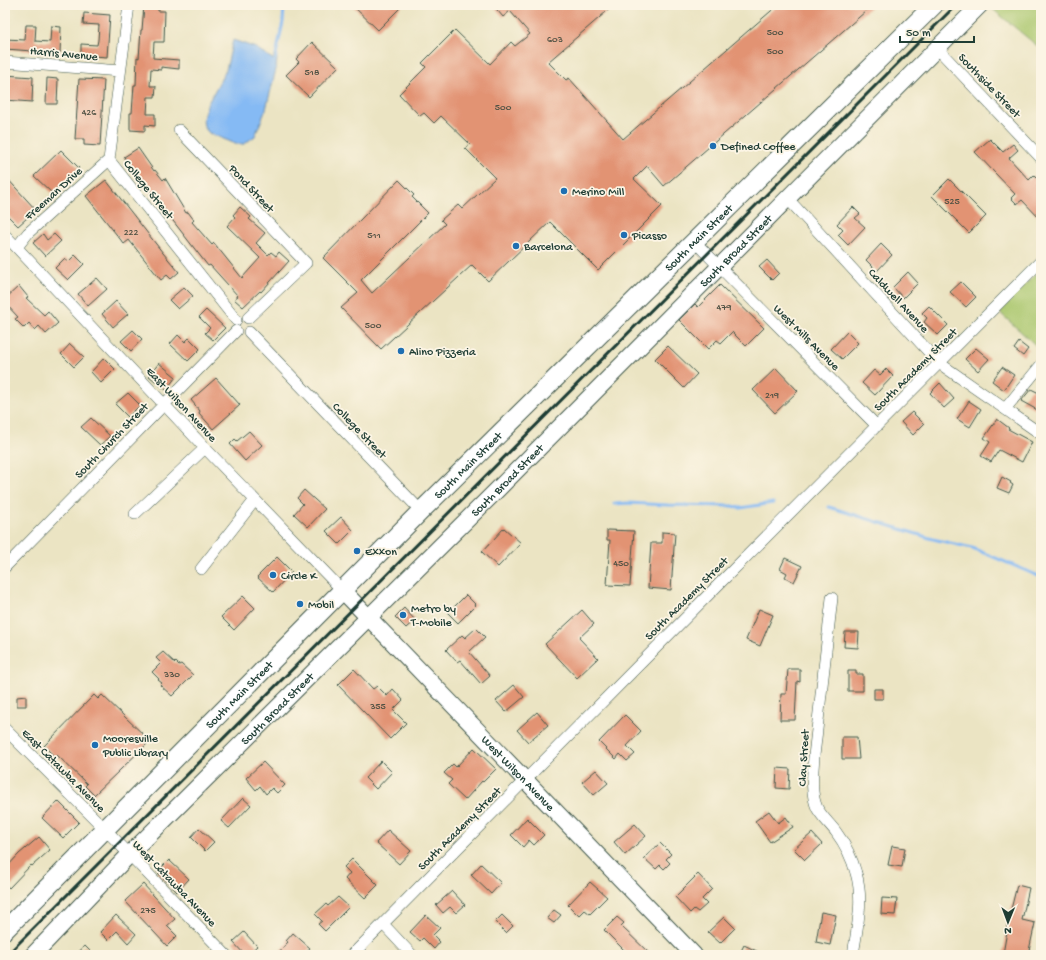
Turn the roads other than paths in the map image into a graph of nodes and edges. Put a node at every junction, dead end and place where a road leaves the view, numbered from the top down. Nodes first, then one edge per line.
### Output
1 (129, 5) edge
2 (934, 5) edge
3 (980, 5) edge
4 (937, 48) junction
5 (5, 62) edge
6 (120, 71) junction
7 (179, 130) dead end
8 (1041, 158) edge
9 (109, 160) junction
10 (788, 199) junction
11 (5, 234) edge
12 (694, 242) junction
13 (17, 247) junction
14 (1041, 261) edge
15 (719, 266) junction
16 (248, 318) junction
17 (236, 320) junction
18 (236, 331) junction
19 (249, 332) junction
20 (939, 363) junction
21 (1041, 365) edge
22 (164, 405) junction
23 (1005, 409) junction
24 (877, 426) junction
25 (1041, 434) edge
26 (205, 448) junction
27 (255, 500) junction
28 (421, 511) junction
29 (135, 514) dead end
30 (5, 567) edge
31 (201, 569) dead end
32 (342, 590) junction
33 (832, 598) dead end
34 (369, 618) junction
35 (5, 729) edge
36 (525, 780) junction
37 (105, 829) junction
38 (130, 855) junction
39 (383, 924) junction
40 (5, 930) edge
41 (33, 955) edge
42 (226, 955) edge
43 (352, 955) edge
44 (412, 955) edge
45 (694, 955) edge
46 (852, 955) edge

1 - 6 street, College Street
2 - 12 main road, South Main Street
3 - 4 street, South Broad Street
4 - 8 street, Southside Street
4 - 10 street, South Broad Street
5 - 6 street, Harris Avenue
6 - 9 street, College Street
7 - 16 street, Pond Street
9 - 13 street, Freeman Drive
9 - 17 street, College Street
10 - 15 street, South Broad Street
10 - 20 street, Caldwell Avenue
11 - 13 street, East Wilson Avenue
12 - 15 street, West Mills Avenue
12 - 28 main road, South Main Street
13 - 22 street, East Wilson Avenue
14 - 20 street, South Academy Street
15 - 24 street, West Mills Avenue
15 - 34 street, South Broad Street
16 - 17 street
16 - 19 street
17 - 18 street
18 - 19 street
18 - 22 street, South Church Street
19 - 28 street, College Street
20 - 23 street, Caldwell Avenue
20 - 24 street, South Academy Street
21 - 23 street
22 - 26 street, East Wilson Avenue
22 - 30 street, South Church Street
23 - 25 street, Caldwell Avenue
24 - 36 street, South Academy Street
26 - 27 street, East Wilson Avenue
26 - 29 street
27 - 31 street
27 - 32 street, East Wilson Avenue
28 - 32 main road, South Main Street
32 - 34 street, West Wilson Avenue
32 - 37 main road, South Main Street
33 - 46 street, Clay Street
34 - 36 street, West Wilson Avenue
34 - 38 street, South Broad Street
35 - 37 street, East Catawba Avenue
36 - 39 street, South Academy Street
36 - 45 street, West Wilson Avenue
37 - 38 street, West Catawba Avenue
37 - 40 main road, South Main Street
38 - 41 street, South Broad Street
38 - 42 street, West Catawba Avenue
39 - 43 street, South Academy Street
39 - 44 street

